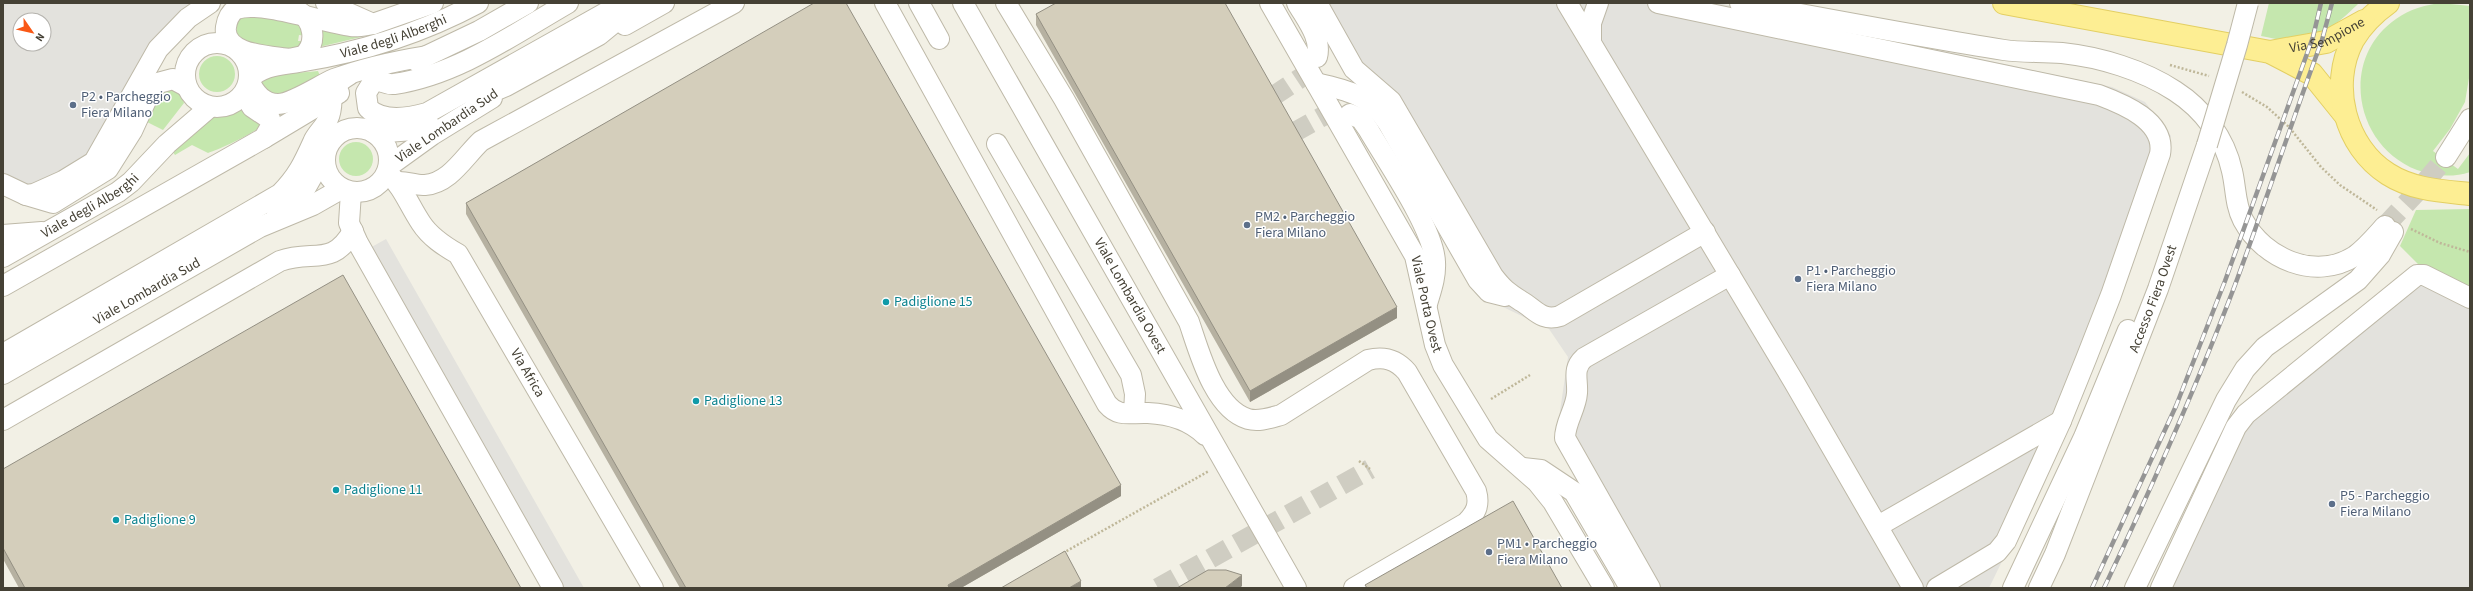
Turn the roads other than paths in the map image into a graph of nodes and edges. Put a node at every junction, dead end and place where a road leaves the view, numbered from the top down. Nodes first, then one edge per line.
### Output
1 (210, 3) edge
2 (326, 3) edge
3 (432, 3) edge
4 (478, 3) edge
5 (528, 3) edge
6 (568, 3) edge
7 (623, 3) edge
8 (638, 3) edge
9 (664, 3) edge
10 (734, 3) edge
11 (919, 3) edge
12 (963, 3) edge
13 (1006, 3) edge
14 (1270, 3) edge
15 (1297, 3) edge
16 (1317, 3) edge
17 (1567, 3) edge
18 (1598, 3) edge
19 (1658, 3) edge
20 (1740, 3) edge
21 (2004, 3) edge
22 (2248, 3) edge
23 (889, 5) edge
24 (2379, 9) edge
25 (298, 11) junction
26 (373, 24) junction
27 (598, 35) junction
28 (939, 39) dead end
29 (1591, 41) junction
30 (236, 49) junction
31 (2270, 52) junction
32 (427, 56) junction
33 (1317, 57) tunnel mouth
34 (297, 60) junction
35 (349, 75) junction
36 (374, 80) junction
37 (1316, 83) junction
38 (248, 84) junction
39 (506, 86) junction
40 (197, 97) junction
41 (330, 98) junction
42 (1350, 114) tunnel mouth
43 (2345, 115) junction
44 (2470, 119) edge
45 (374, 133) junction
46 (264, 138) junction
47 (997, 144) dead end
48 (325, 154) junction
49 (2446, 156) tunnel mouth
50 (391, 173) junction
51 (3, 184) edge
52 (2470, 188) edge
53 (346, 190) junction
54 (2446, 191) junction
55 (2190, 193) junction
56 (2470, 194) edge
57 (26, 195) junction
58 (260, 227) junction
59 (351, 227) junction
60 (50, 231) junction
61 (1704, 232) junction
62 (3, 235) edge
63 (3, 257) edge
64 (1730, 274) junction
65 (3, 286) edge
66 (1511, 296) junction
67 (2470, 298) edge
68 (1427, 306) junction
69 (3, 354) edge
70 (33, 356) junction
71 (3, 366) edge
72 (3, 374) edge
73 (1134, 413) junction
74 (3, 420) edge
75 (2061, 421) junction
76 (1212, 442) junction
77 (1523, 468) junction
78 (1879, 529) junction
79 (553, 588) edge
80 (653, 588) edge
81 (1296, 588) edge
82 (1354, 588) edge
83 (1604, 588) edge
84 (1630, 588) edge
85 (1650, 588) edge
86 (1899, 588) edge
87 (1913, 588) edge
88 (1937, 588) edge
89 (2013, 588) edge
90 (2038, 588) edge
91 (2135, 588) edge
92 (2161, 588) edge

1 - 57 street
2 - 26 street
3 - 26 street
4 - 34 street, Viale degli Alberghi
5 - 32 street
6 - 36 street
7 - 36 street
8 - 27 street, Viale Lombardia Sud
9 - 27 street, Viale Lombardia Sud
10 - 50 street
11 - 28 street
12 - 76 street, Viale Lombardia Ovest
13 - 82 street
14 - 37 street, Viale Porta Ovest
15 - 33 street
16 - 66 street
17 - 29 street
18 - 29 street
19 - 75 street
20 - 91 street
21 - 31 main road, Via Sempione
22 - 55 street, Accesso Fiera Ovest, bridge
23 - 73 street
24 - 31 main road, Via Sempione
24 - 43 main road, Via Sempione
25 - 26 street
25 - 30 street
25 - 34 street
27 - 39 street, Viale Lombardia Sud
29 - 61 street
30 - 34 street, Viale degli Alberghi
30 - 38 street
30 - 40 street
31 - 43 main road, Via Sempione
32 - 35 street
32 - 36 street
34 - 38 street, Viale degli Alberghi
35 - 38 street
35 - 41 street
36 - 41 street
37 - 66 street
37 - 68 street, Viale Porta Ovest
38 - 40 street
38 - 46 street
39 - 45 street, Viale Lombardia Sud
39 - 50 street, Viale Lombardia Sud
40 - 57 street
40 - 60 street, Viale degli Alberghi
41 - 46 street
41 - 69 street
42 - 68 street
43 - 54 main road
44 - 49 street
45 - 48 street
45 - 50 street
46 - 65 street
47 - 73 street
48 - 53 street
48 - 58 street, Viale Lombardia Sud
50 - 53 street
50 - 80 street, Via Africa
51 - 57 street
52 - 54 main road
53 - 58 street, Viale Lombardia Sud
53 - 59 street
54 - 56 main road
55 - 89 street
55 - 90 street, Accesso Fiera Ovest
58 - 70 street, Viale Lombardia Sud
59 - 74 street
59 - 79 street
60 - 62 street
60 - 63 street, Viale degli Alberghi
61 - 64 street
61 - 66 street
64 - 78 street
64 - 85 street
67 - 92 street
68 - 77 street, Viale Porta Ovest
70 - 71 street, Viale Lombardia Sud
70 - 72 street, Viale Lombardia Sud
73 - 76 street
75 - 78 street
75 - 88 street
76 - 81 street, Viale Lombardia Ovest
77 - 83 street, Viale Porta Ovest
77 - 84 street
78 - 86 street
78 - 87 street

